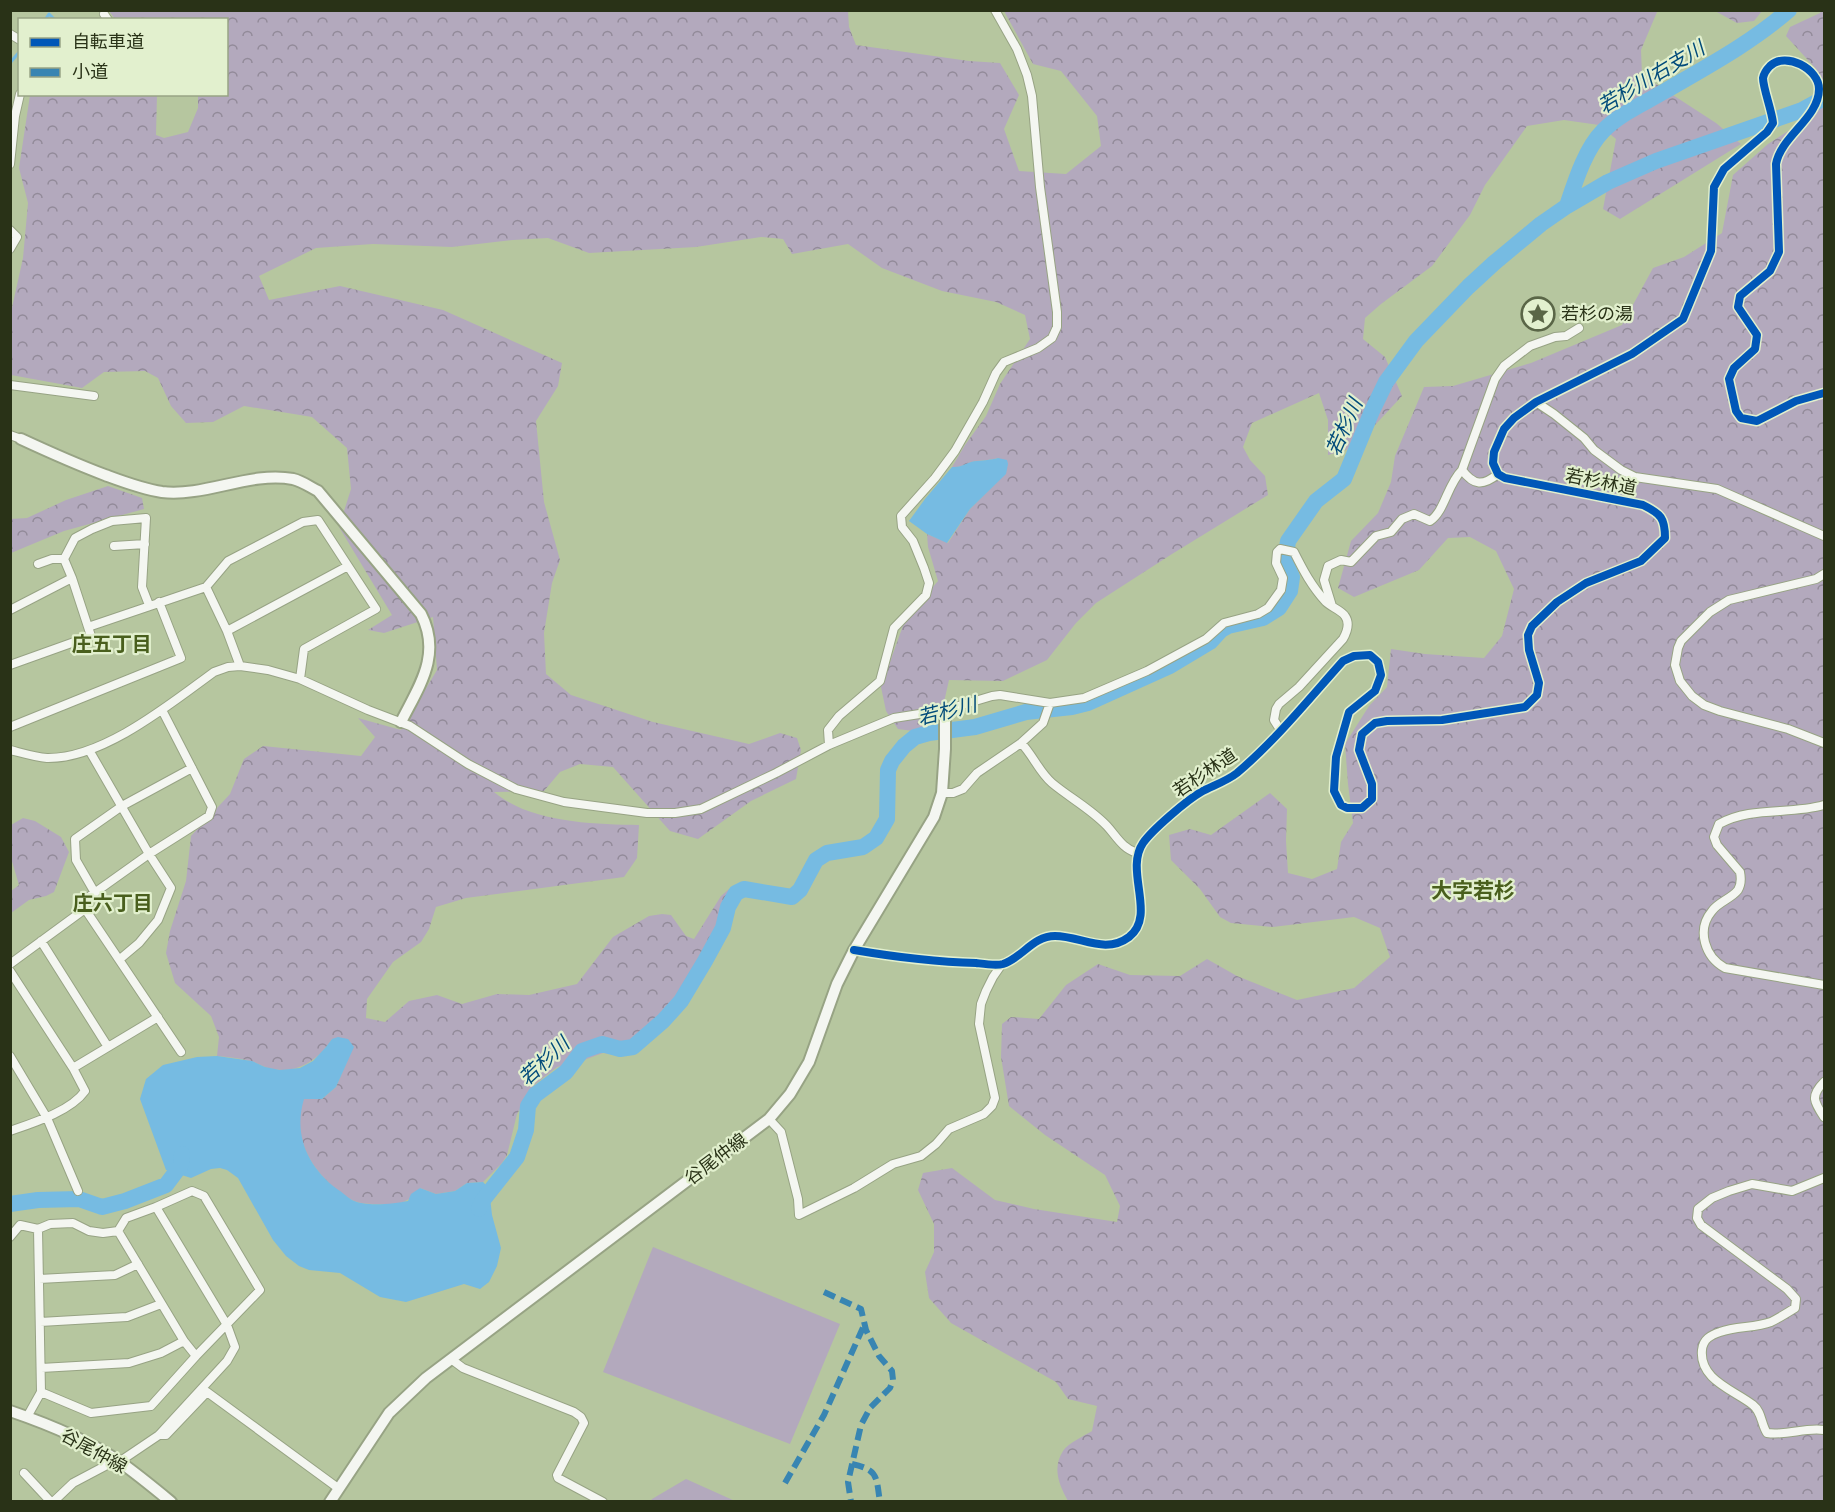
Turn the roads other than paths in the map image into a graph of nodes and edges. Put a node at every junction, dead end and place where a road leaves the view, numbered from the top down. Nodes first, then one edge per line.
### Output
1 (995, 10) edge
2 (20, 96) edge
3 (10, 164) edge
4 (10, 230) edge
5 (10, 249) edge
6 (1579, 328) dead end
7 (10, 385) edge
8 (1824, 393) edge
9 (94, 396) dead end
10 (1536, 402) junction
11 (16, 437) edge
12 (1462, 470) junction
13 (1498, 474) junction
14 (1824, 536) edge
15 (145, 544) junction
16 (114, 546) dead end
17 (64, 559) junction
18 (38, 564) dead end
19 (348, 566) junction
20 (1824, 574) edge
21 (72, 578) junction
22 (206, 587) junction
23 (159, 602) junction
24 (149, 605) junction
25 (1333, 607) junction
26 (10, 610) edge
27 (88, 627) junction
28 (227, 631) junction
29 (10, 665) edge
30 (240, 666) junction
31 (300, 679) junction
32 (1050, 704) junction
33 (162, 710) junction
34 (945, 715) junction
35 (401, 722) junction
36 (10, 727) edge
37 (1281, 731) junction
38 (1021, 743) junction
39 (1824, 743) edge
40 (829, 745) junction
41 (10, 750) edge
42 (89, 750) junction
43 (192, 768) junction
44 (942, 793) junction
45 (1824, 805) edge
46 (122, 806) junction
47 (1137, 853) junction
48 (149, 854) junction
49 (95, 893) junction
50 (85, 909) junction
51 (41, 941) junction
52 (854, 950) junction
53 (120, 959) junction
54 (10, 964) edge
55 (1002, 964) junction
56 (10, 971) edge
57 (1824, 985) edge
58 (158, 1017) junction
59 (108, 1047) junction
60 (181, 1052) dead end
61 (10, 1056) edge
62 (74, 1068) junction
63 (1824, 1082) edge
64 (1824, 1117) edge
65 (47, 1118) junction
66 (769, 1119) junction
67 (10, 1131) edge
68 (1824, 1178) edge
69 (78, 1191) dead end
70 (156, 1207) junction
71 (38, 1229) junction
72 (118, 1231) junction
73 (10, 1236) edge
74 (138, 1264) junction
75 (39, 1279) junction
76 (161, 1304) junction
77 (40, 1322) junction
78 (227, 1325) junction
79 (184, 1341) junction
80 (196, 1356) junction
81 (451, 1359) junction
82 (41, 1368) junction
83 (41, 1392) junction
84 (10, 1411) edge
85 (27, 1417) junction
86 (1824, 1430) edge
87 (159, 1435) junction
88 (119, 1462) junction
89 (24, 1473) dead end
90 (338, 1488) junction
91 (54, 1501) edge
92 (171, 1502) edge
93 (330, 1502) edge
94 (603, 1502) edge

1 - 40 street
2 - 3 street
4 - 5 street
6 - 12 street
7 - 9 street
8 - 10 street
10 - 13 street
10 - 14 street
11 - 35 main road
12 - 13 street
12 - 25 street
13 - 37 street, 若杉林道
15 - 16 street
15 - 17 street
15 - 24 street
17 - 18 street
17 - 21 street
19 - 22 street
19 - 28 street
19 - 31 street
20 - 39 street
21 - 26 street
21 - 27 street
22 - 23 street
22 - 28 street
23 - 24 street
23 - 36 street
24 - 27 street
25 - 32 street
25 - 37 street
27 - 29 street
28 - 30 street
30 - 31 street
30 - 33 street
31 - 35 street
32 - 34 street
32 - 38 street
33 - 42 street
33 - 43 street
34 - 40 street
34 - 44 main road, 谷尾仲線
35 - 40 street
37 - 47 street, 若杉林道
38 - 44 street
38 - 47 street
41 - 42 street
42 - 46 street
43 - 46 street
43 - 48 street
44 - 52 main road, 谷尾仲線
45 - 57 street
46 - 48 street
46 - 49 street
47 - 55 street
48 - 49 street
48 - 53 street
49 - 50 street
50 - 51 street
50 - 53 street
51 - 54 street
51 - 59 street
52 - 55 street
52 - 66 main road, 谷尾仲線
53 - 58 street
55 - 66 street
56 - 62 street
58 - 59 street
58 - 60 street
59 - 62 street
61 - 65 street
62 - 65 street
63 - 64 street
65 - 67 street
65 - 69 street
66 - 81 main road, 谷尾仲線
68 - 86 street
70 - 72 street
70 - 78 street
70 - 78 street
71 - 72 street
71 - 73 street
71 - 75 street
72 - 74 street
74 - 75 street
74 - 76 street
75 - 77 street
76 - 77 street
76 - 79 street
77 - 82 street
78 - 80 street
78 - 87 street
79 - 80 street
79 - 82 street
80 - 83 street
81 - 90 main road, 谷尾仲線
81 - 94 street
82 - 83 street
83 - 85 street
84 - 85 main road, 谷尾仲線
85 - 88 main road, 谷尾仲線
87 - 88 street
87 - 90 street
88 - 91 street
88 - 92 main road, 谷尾仲線
89 - 91 street
90 - 93 main road, 谷尾仲線

